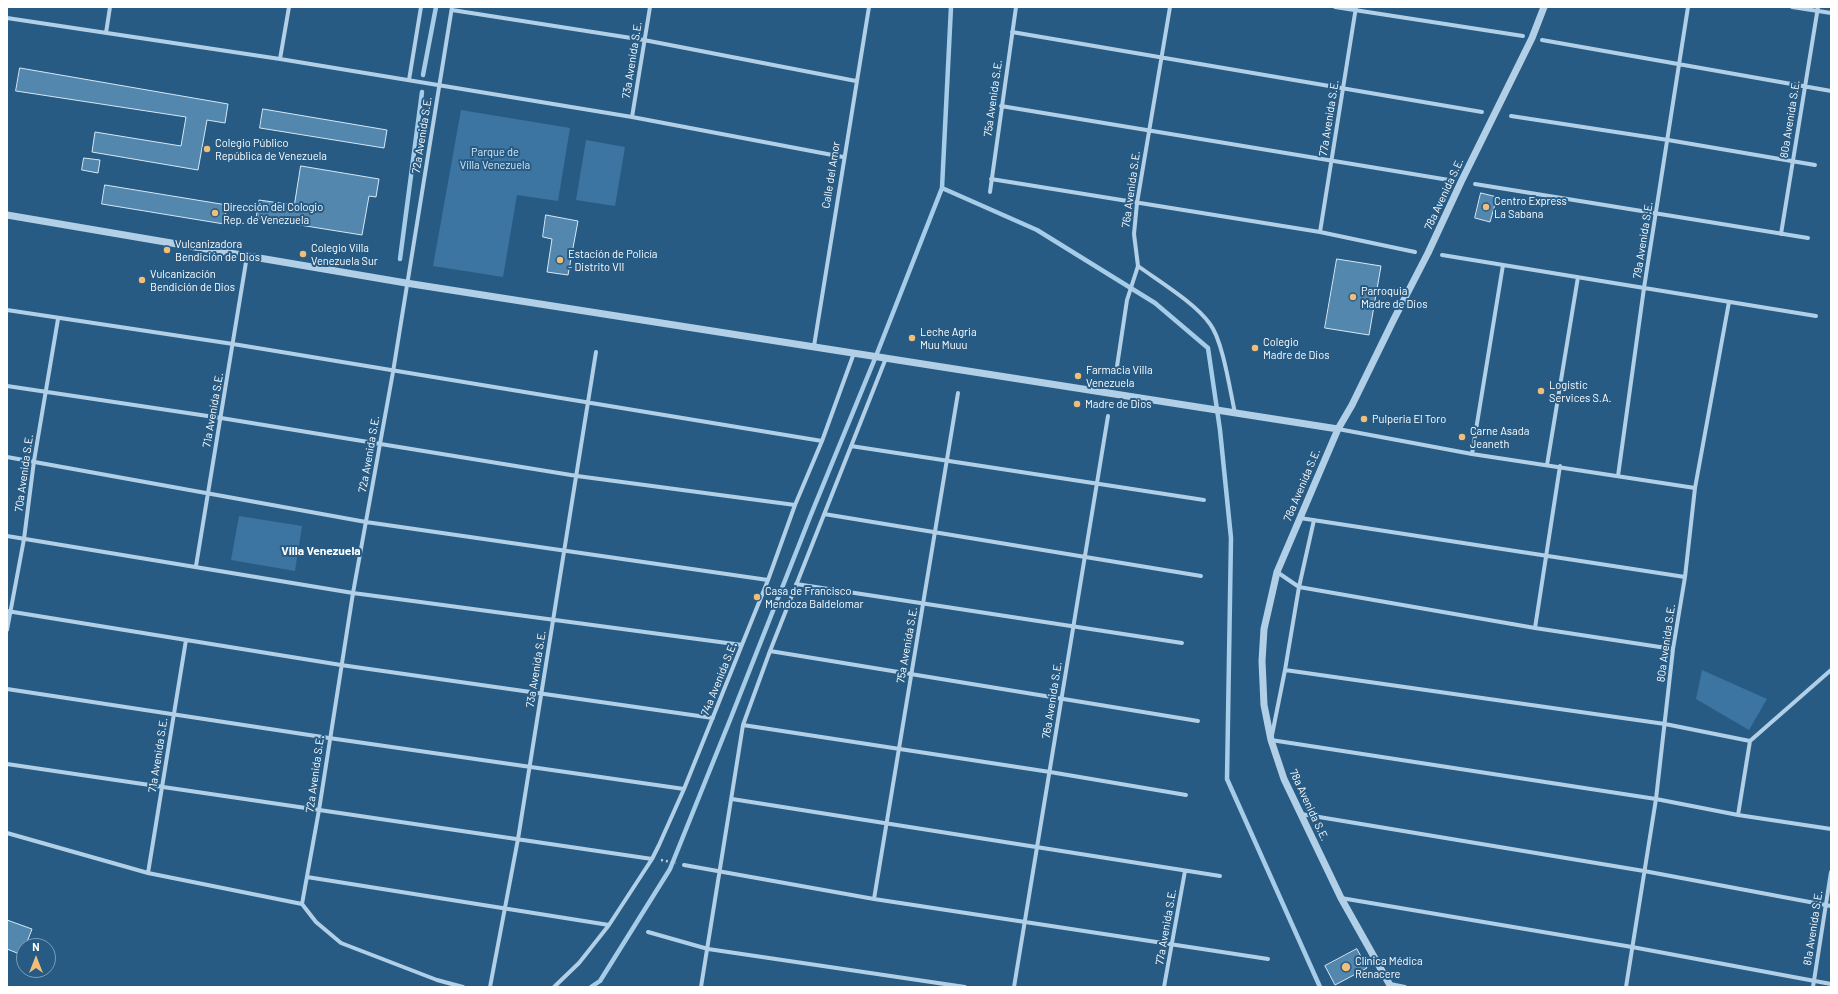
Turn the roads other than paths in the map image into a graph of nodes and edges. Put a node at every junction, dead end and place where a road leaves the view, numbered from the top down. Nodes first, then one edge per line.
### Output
1 (110, 7) edge
2 (289, 7) edge
3 (419, 7) edge
4 (650, 7) edge
5 (869, 7) edge
6 (1016, 7) edge
7 (1170, 7) edge
8 (1335, 7) edge
9 (1544, 7) edge
10 (1688, 7) edge
11 (1792, 7) edge
12 (452, 8) edge
13 (1356, 9) edge
14 (1817, 9) edge
15 (1831, 13) edge
16 (7, 18) edge
17 (1012, 32) junction
18 (106, 33) junction
19 (1523, 36) dead end
20 (644, 40) junction
21 (1542, 40) dead end
22 (1161, 58) junction
23 (280, 59) junction
24 (1679, 65) junction
25 (409, 80) junction
26 (856, 81) junction
27 (439, 86) junction
28 (1805, 87) junction
29 (1343, 89) junction
30 (1831, 91) edge
31 (1001, 106) junction
32 (1482, 112) dead end
33 (1511, 116) dead end
34 (632, 117) junction
35 (1149, 131) junction
36 (1668, 140) junction
37 (843, 157) junction
38 (1332, 161) junction
39 (1793, 161) junction
40 (1815, 165) dead end
41 (991, 179) junction
42 (1448, 180) dead end
43 (1475, 184) dead end
44 (990, 192) dead end
45 (1137, 203) junction
46 (1656, 213) junction
47 (7, 215) edge
48 (1320, 232) junction
49 (1781, 234) junction
50 (1808, 238) dead end
51 (1415, 252) dead end
52 (247, 256) junction
53 (1442, 256) dead end
54 (1503, 265) junction
55 (1138, 266) junction
56 (1578, 277) junction
57 (406, 283) junction
58 (1644, 288) junction
59 (1729, 302) junction
60 (7, 310) edge
61 (1816, 316) dead end
62 (58, 319) junction
63 (233, 344) junction
64 (814, 346) junction
65 (596, 352) dead end
66 (854, 353) junction
67 (886, 358) junction
68 (393, 372) junction
69 (1116, 373) dead end
70 (7, 386) edge
71 (46, 393) junction
72 (958, 393) dead end
73 (588, 403) junction
74 (1235, 413) junction
75 (1108, 416) dead end
76 (221, 418) junction
77 (1338, 429) junction
78 (822, 441) junction
79 (380, 444) junction
80 (851, 446) junction
81 (1472, 454) junction
82 (7, 457) edge
83 (34, 461) junction
84 (948, 461) junction
85 (1547, 464) junction
86 (1560, 466) junction
87 (576, 476) junction
88 (1618, 476) junction
89 (1097, 484) junction
90 (1695, 488) junction
91 (207, 493) junction
92 (1204, 500) dead end
93 (795, 505) junction
94 (824, 514) junction
95 (1300, 518) junction
96 (1314, 520) junction
97 (366, 522) junction
98 (936, 534) junction
99 (7, 536) edge
100 (24, 539) junction
101 (564, 550) junction
102 (1546, 556) junction
103 (1085, 557) junction
104 (196, 566) junction
105 (1277, 572) junction
106 (1201, 576) dead end
107 (1685, 577) junction
108 (768, 580) junction
109 (796, 584) junction
110 (1298, 587) junction
111 (352, 593) junction
112 (924, 603) junction
113 (9, 612) edge
114 (553, 620) junction
115 (1074, 626) junction
116 (1535, 628) junction
117 (7, 630) edge
118 (186, 640) junction
119 (1182, 643) dead end
120 (742, 645) junction
121 (1673, 649) junction
122 (770, 651) junction
123 (341, 665) junction
124 (1285, 670) junction
125 (1831, 670) edge
126 (911, 674) junction
127 (7, 689) edge
128 (541, 695) junction
129 (1062, 698) junction
130 (173, 714) junction
131 (713, 718) junction
132 (1198, 721) dead end
133 (1665, 724) junction
134 (743, 725) junction
135 (329, 738) junction
136 (1271, 740) junction
137 (1750, 741) junction
138 (899, 750) junction
139 (7, 764) edge
140 (530, 767) junction
141 (1050, 772) junction
142 (162, 787) junction
143 (684, 789) junction
144 (1186, 795) dead end
145 (732, 799) junction
146 (1656, 799) junction
147 (319, 810) junction
148 (1300, 814) junction
149 (1738, 815) junction
150 (887, 823) junction
151 (1831, 829) edge
152 (7, 833) edge
153 (518, 839) junction
154 (1037, 847) junction
155 (652, 859) junction
156 (684, 865) dead end
157 (720, 871) junction
158 (1185, 871) junction
159 (1644, 871) junction
160 (1831, 872) edge
161 (148, 873) junction
162 (1220, 876) dead end
163 (308, 877) junction
164 (1342, 898) junction
165 (874, 899) junction
166 (302, 904) junction
167 (1826, 905) junction
168 (1831, 906) edge
169 (505, 909) junction
170 (1025, 922) junction
171 (609, 925) junction
172 (648, 932) dead end
173 (1172, 944) junction
174 (1632, 947) junction
175 (708, 949) junction
176 (1268, 959) dead end
177 (1814, 981) junction
178 (1831, 984) edge
179 (1390, 986) edge
180 (462, 987) edge
181 (490, 987) edge
182 (554, 987) edge
183 (701, 987) edge
184 (965, 987) edge
185 (1014, 987) edge
186 (1164, 987) edge
187 (1405, 987) edge
188 (1626, 987) edge
189 (1813, 987) edge

1 - 18 street
2 - 23 street
3 - 25 street
4 - 20 street, 73a Avenida S.E.
5 - 26 street, Calle del Amor
6 - 17 street, 75a Avenida S.E.
7 - 22 street, 76a Avenida S.E.
8 - 13 street
9 - 77 street, 78a Avenida S.E.
10 - 24 street, 79a Avenida S.E.
11 - 14 street
12 - 20 street
12 - 27 street, 72a Avenida S.E.
13 - 19 street
13 - 29 street, 77a Avenida S.E.
14 - 15 street
14 - 28 street, 80a Avenida S.E.
16 - 18 street
17 - 22 street
17 - 31 street, 75a Avenida S.E.
18 - 23 street
20 - 26 street
20 - 34 street, 73a Avenida S.E.
21 - 24 street
22 - 29 street
22 - 35 street, 76a Avenida S.E.
23 - 25 street
24 - 28 street
24 - 36 street, 79a Avenida S.E.
25 - 27 street
26 - 37 street, Calle del Amor
27 - 34 street
27 - 57 street, 72a Avenida S.E.
28 - 30 street
28 - 39 street, 80a Avenida S.E.
29 - 32 street
29 - 38 street, 77a Avenida S.E.
31 - 35 street
31 - 41 street, 75a Avenida S.E.
33 - 36 street
34 - 37 street
35 - 38 street
35 - 45 street, 76a Avenida S.E.
36 - 39 street
36 - 46 street, 79a Avenida S.E.
37 - 64 street, Calle del Amor
38 - 42 street
38 - 48 street, 77a Avenida S.E.
39 - 40 street
39 - 49 street, 80a Avenida S.E.
41 - 44 street, 75a Avenida S.E.
41 - 45 street
43 - 46 street
45 - 48 street
45 - 55 street, 76a Avenida S.E.
46 - 49 street
46 - 58 street, 79a Avenida S.E.
47 - 52 street
48 - 51 street
49 - 50 street
52 - 57 street
52 - 63 street, 71a Avenida S.E.
53 - 54 street
54 - 56 street
54 - 81 street
55 - 69 street, 76a Avenida S.E.
55 - 74 street
56 - 58 street
56 - 85 street
57 - 64 street
57 - 68 street, 72a Avenida S.E.
58 - 59 street
58 - 88 street, 79a Avenida S.E.
59 - 61 street
59 - 90 street, 80a Avenida S.E.
60 - 62 street
62 - 63 street
62 - 71 street, 70a Avenida S.E.
63 - 68 street
63 - 76 street, 71a Avenida S.E.
64 - 66 street
65 - 73 street, 73a Avenida S.E.
66 - 67 street
66 - 78 street, 74a Avenida S.E.
67 - 74 street
67 - 80 street
68 - 73 street
68 - 79 street, 72a Avenida S.E.
70 - 71 street
71 - 76 street
71 - 83 street, 70a Avenida S.E.
72 - 84 street, 75a Avenida S.E.
73 - 78 street
73 - 87 street, 73a Avenida S.E.
74 - 77 street
75 - 89 street, 76a Avenida S.E.
76 - 79 street
76 - 91 street, 71a Avenida S.E.
77 - 81 street
77 - 95 street, 78a Avenida S.E.
78 - 93 street, 74a Avenida S.E.
79 - 87 street
79 - 97 street, 72a Avenida S.E.
80 - 84 street
80 - 94 street
81 - 85 street
82 - 83 street
83 - 91 street
83 - 100 street, 70a Avenida S.E.
84 - 89 street
84 - 98 street, 75a Avenida S.E.
85 - 86 street
86 - 88 street
86 - 102 street
87 - 93 street
87 - 101 street, 73a Avenida S.E.
88 - 90 street
89 - 92 street
89 - 103 street, 76a Avenida S.E.
90 - 107 street, 80a Avenida S.E.
91 - 97 street
91 - 104 street, 71a Avenida S.E.
93 - 108 street, 74a Avenida S.E.
94 - 98 street
94 - 109 street
95 - 96 street
95 - 105 street, 78a Avenida S.E.
96 - 102 street
96 - 110 street
97 - 101 street
97 - 111 street, 72a Avenida S.E.
98 - 103 street
98 - 112 street, 75a Avenida S.E.
99 - 100 street
100 - 104 street
100 - 113 street, 70a Avenida S.E.
101 - 108 street
101 - 114 street, 73a Avenida S.E.
102 - 107 street
102 - 116 street
103 - 106 street
103 - 115 street, 76a Avenida S.E.
104 - 111 street
105 - 110 street
105 - 136 street, 78a Avenida S.E.
107 - 121 street, 80a Avenida S.E.
108 - 120 street, 74a Avenida S.E.
109 - 112 street
109 - 122 street
110 - 116 street
110 - 124 street
111 - 114 street
111 - 123 street, 72a Avenida S.E.
112 - 115 street
112 - 126 street, 75a Avenida S.E.
113 - 117 street, 70a Avenida S.E.
113 - 118 street
114 - 120 street
114 - 128 street, 73a Avenida S.E.
115 - 119 street
115 - 129 street, 76a Avenida S.E.
116 - 121 street
118 - 123 street
118 - 130 street, 71a Avenida S.E.
120 - 131 street, 74a Avenida S.E.
121 - 133 street, 80a Avenida S.E.
122 - 126 street
122 - 134 street
123 - 128 street
123 - 135 street, 72a Avenida S.E.
124 - 133 street
124 - 136 street
125 - 137 street
126 - 129 street
126 - 138 street, 75a Avenida S.E.
127 - 130 street
128 - 131 street
128 - 140 street, 73a Avenida S.E.
129 - 132 street
129 - 141 street, 76a Avenida S.E.
130 - 135 street
130 - 142 street, 71a Avenida S.E.
131 - 143 street, 74a Avenida S.E.
133 - 137 street
133 - 146 street, 80a Avenida S.E.
134 - 138 street
134 - 145 street
135 - 140 street
135 - 147 street, 72a Avenida S.E.
136 - 146 street
136 - 148 street, 78a Avenida S.E.
137 - 149 street
138 - 141 street
138 - 150 street, 75a Avenida S.E.
139 - 142 street
140 - 143 street
140 - 153 street, 73a Avenida S.E.
141 - 144 street
141 - 154 street, 76a Avenida S.E.
142 - 147 street
142 - 161 street, 71a Avenida S.E.
143 - 155 street, 74a Avenida S.E.
145 - 150 street
145 - 157 street
146 - 149 street
146 - 159 street, 80a Avenida S.E.
147 - 153 street
147 - 163 street, 72a Avenida S.E.
148 - 159 street
148 - 164 street, 78a Avenida S.E.
149 - 151 street
150 - 154 street
150 - 165 street, 75a Avenida S.E.
152 - 161 street
153 - 155 street
153 - 169 street, 73a Avenida S.E.
154 - 158 street
154 - 170 street, 76a Avenida S.E.
155 - 171 street, 74a Avenida S.E.
156 - 157 street
157 - 165 street
157 - 175 street
158 - 162 street
158 - 173 street, 77a Avenida S.E.
159 - 167 street
159 - 174 street, 80a Avenida S.E.
160 - 167 street, 81a Avenida S.E.
161 - 166 street
163 - 166 street, 72a Avenida S.E.
163 - 169 street
164 - 174 street
164 - 179 street, 78a Avenida S.E.
165 - 170 street
166 - 180 street
167 - 168 street
167 - 177 street, 81a Avenida S.E.
169 - 171 street
169 - 181 street, 73a Avenida S.E.
170 - 173 street
170 - 185 street, 76a Avenida S.E.
171 - 182 street, 74a Avenida S.E.
172 - 175 street
173 - 176 street
173 - 186 street, 77a Avenida S.E.
174 - 177 street
174 - 188 street, 80a Avenida S.E.
175 - 183 street
175 - 184 street
177 - 178 street
177 - 189 street, 81a Avenida S.E.
179 - 187 street

